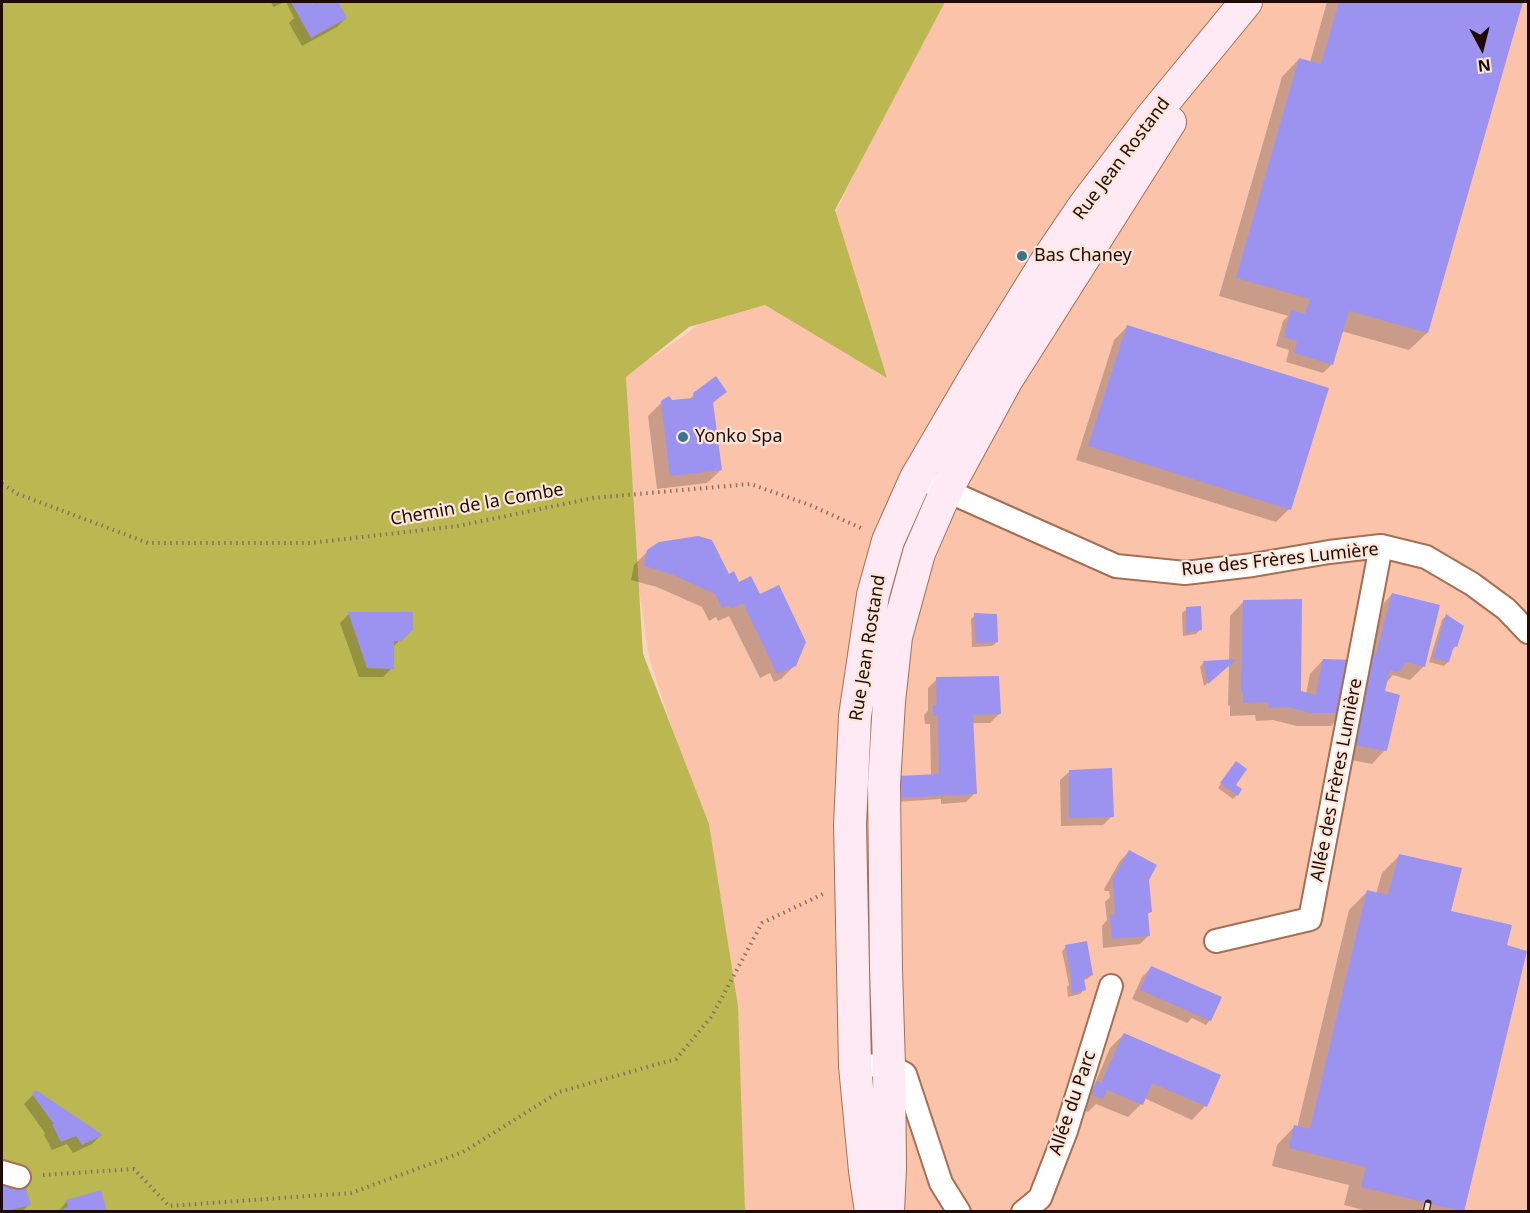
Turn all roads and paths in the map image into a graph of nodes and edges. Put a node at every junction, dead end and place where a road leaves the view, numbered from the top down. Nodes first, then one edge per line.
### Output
1 (1243, 7) edge
2 (916, 477) junction
3 (2, 484) edge
4 (946, 490) junction
5 (888, 541) junction
6 (1382, 546) junction
7 (1528, 632) edge
8 (851, 881) junction
9 (1216, 941) dead end
10 (1112, 987) dead end
11 (855, 1066) junction
12 (897, 1069) junction
13 (10, 1174) edge
14 (871, 1212) edge
15 (888, 1212) edge
16 (959, 1212) edge
17 (1023, 1212) edge

1 - 2 main road, Rue Jean Rostand
1 - 4 main road, Rue Jean Rostand
2 - 4 street, Rue des Frères Lumière
2 - 5 main road, Rue Jean Rostand
3 - 5 path, Chemin de la Combe
4 - 6 street, Rue des Frères Lumière
4 - 12 main road, Rue Jean Rostand
5 - 8 main road, Rue Jean Rostand
6 - 7 street, Rue des Frères Lumière
6 - 9 street, Allée des Frères Lumière
8 - 11 main road, Rue Jean Rostand
8 - 13 path
10 - 17 street, Allée du Parc
11 - 12 street
11 - 14 main road, Rue Jean Rostand
12 - 15 main road, Rue Jean Rostand
12 - 16 street

